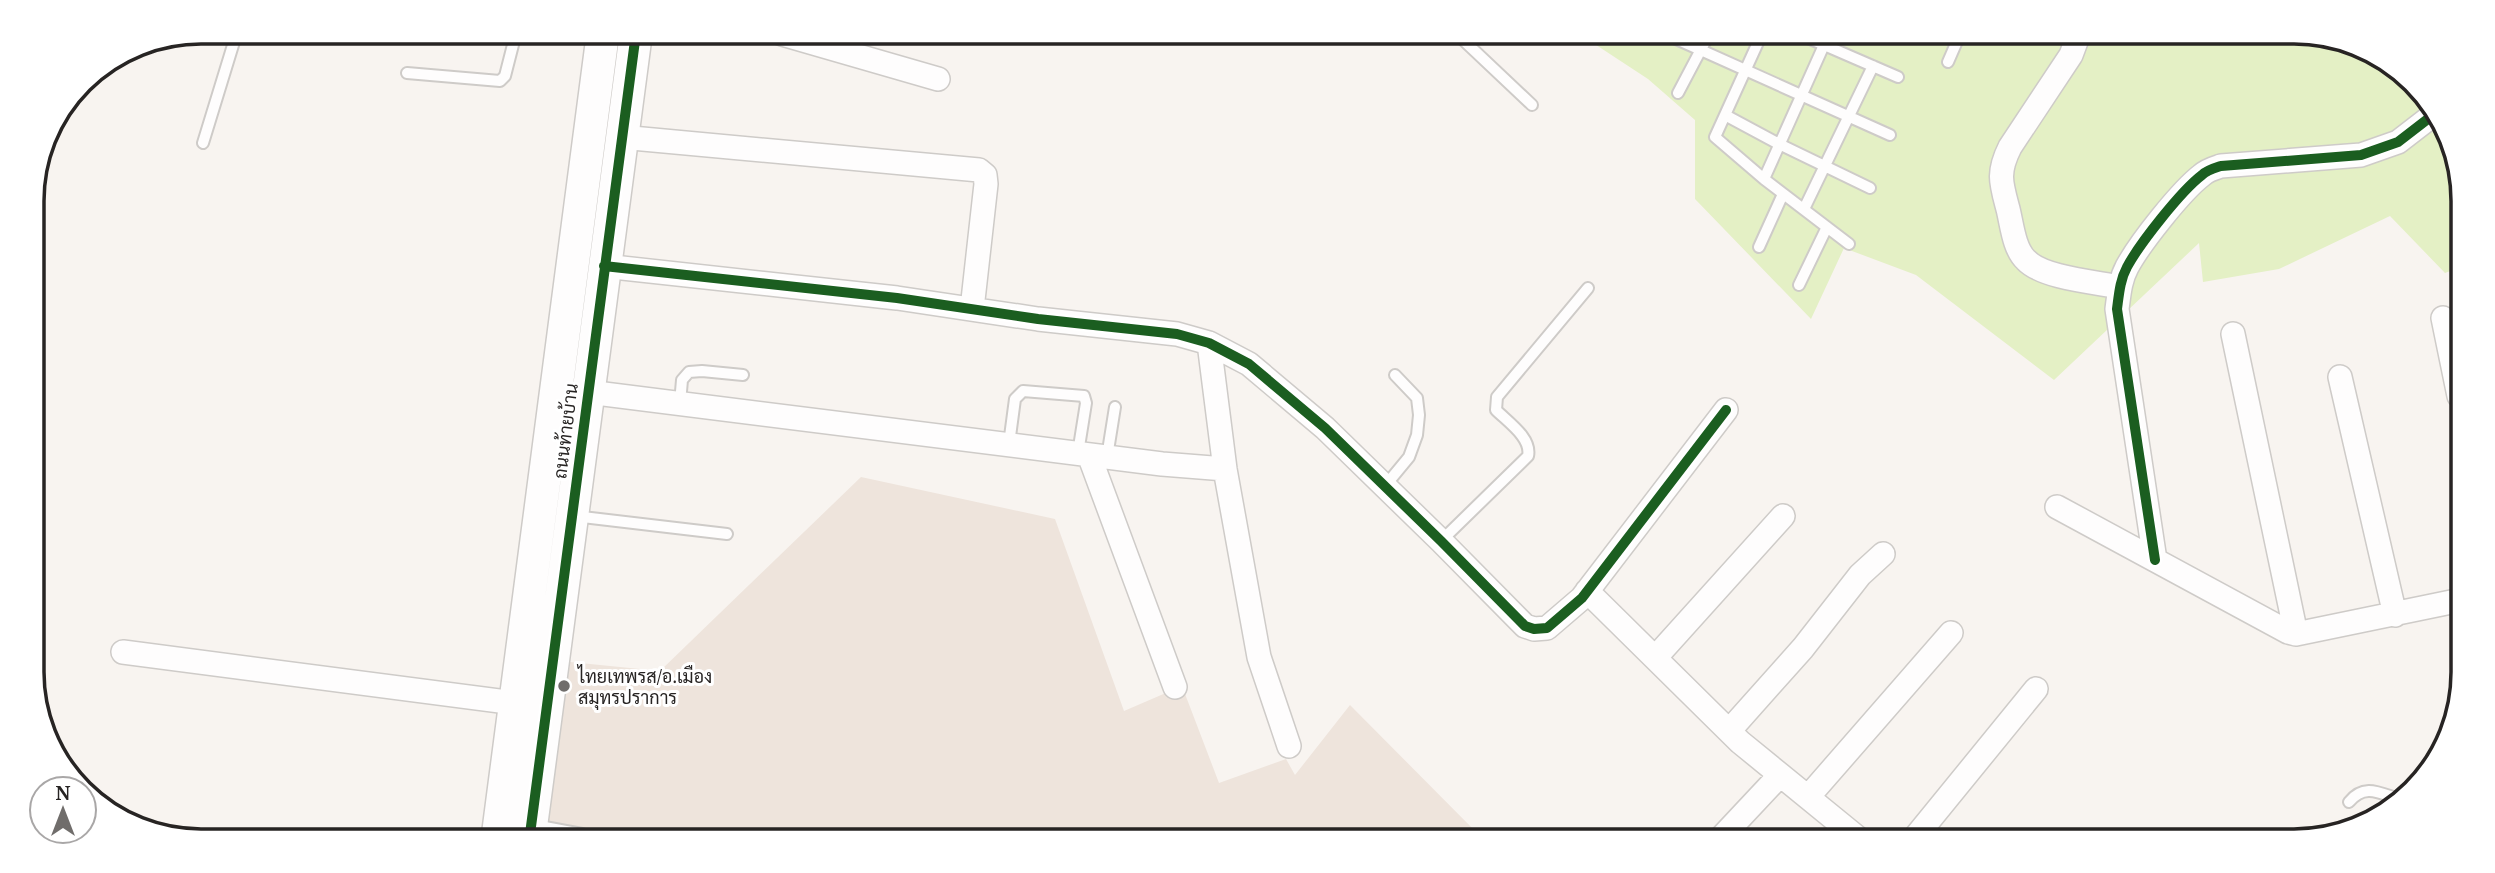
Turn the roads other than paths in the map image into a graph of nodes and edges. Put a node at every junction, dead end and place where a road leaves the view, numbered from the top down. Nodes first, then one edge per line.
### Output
1 (233, 44) edge
2 (513, 44) edge
3 (602, 44) edge
4 (634, 44) edge
5 (816, 44) edge
6 (1467, 44) edge
7 (1688, 44) edge
8 (1704, 44) edge
9 (1757, 44) edge
10 (1820, 44) edge
11 (1956, 44) edge
12 (2075, 44) edge
13 (1824, 46) junction
14 (1701, 50) junction
15 (1948, 62) dead end
16 (1873, 66) junction
17 (1745, 71) junction
18 (407, 74) dead end
19 (1898, 77) dead end
20 (937, 79) dead end
21 (1678, 93) dead end
22 (1801, 96) junction
23 (1532, 105) dead end
24 (1725, 115) junction
25 (1848, 116) junction
26 (2428, 119) edge
27 (1890, 135) dead end
28 (621, 137) junction
29 (203, 143) dead end
30 (1779, 144) junction
31 (1825, 165) junction
32 (1764, 179) junction
33 (1870, 188) dead end
34 (1783, 194) junction
35 (1804, 209) junction
36 (1827, 227) junction
37 (1849, 244) dead end
38 (1759, 247) dead end
39 (604, 266) junction
40 (1799, 285) dead end
41 (2120, 287) junction
42 (1588, 288) dead end
43 (972, 309) junction
44 (2443, 318) dead end
45 (2233, 334) dead end
46 (1209, 343) junction
47 (2451, 357) edge
48 (743, 374) dead end
49 (1395, 374) dead end
50 (2340, 377) dead end
51 (588, 392) junction
52 (680, 403) junction
53 (1115, 407) dead end
54 (1726, 410) dead end
55 (1009, 444) junction
56 (1091, 455) junction
57 (1225, 469) junction
58 (1385, 486) junction
59 (2057, 507) dead end
60 (571, 516) junction
61 (1783, 516) dead end
62 (727, 534) dead end
63 (1441, 541) junction
64 (1883, 554) dead end
65 (2155, 560) junction
66 (1587, 591) junction
67 (2451, 602) edge
68 (2395, 615) junction
69 (1951, 633) dead end
70 (2296, 634) junction
71 (123, 652) dead end
72 (1655, 658) junction
73 (1175, 687) dead end
74 (2036, 689) dead end
75 (515, 703) junction
76 (1729, 731) junction
77 (1289, 746) dead end
78 (1780, 775) junction
79 (1808, 797) junction
80 (2390, 797) edge
81 (2349, 802) dead end
82 (515, 827) edge
83 (534, 829) edge
84 (1729, 829) edge
85 (1847, 829) edge
86 (1922, 829) edge

1 - 29 lane
2 - 18 lane
3 - 75 street, ถนนท้ายบ้าน
4 - 28 street, ถนนท้ายบ้าน
5 - 20 street
6 - 23 lane
7 - 14 lane
8 - 14 lane
9 - 17 lane
10 - 13 lane
11 - 15 lane
12 - 41 street
13 - 16 lane
13 - 22 lane
14 - 17 lane
14 - 21 lane
16 - 19 lane
16 - 25 lane
17 - 22 lane
17 - 24 lane
22 - 25 lane
22 - 30 lane
24 - 30 lane
24 - 32 lane
25 - 27 lane
25 - 31 lane
26 - 41 street
28 - 39 street, ถนนท้ายบ้าน
28 - 43 street
30 - 31 lane
30 - 32 lane
31 - 33 lane
31 - 35 lane
32 - 34 lane
34 - 35 lane
34 - 38 lane
35 - 36 lane
36 - 37 lane
36 - 40 lane
39 - 43 street
39 - 51 street, ถนนท้ายบ้าน
41 - 65 street
42 - 63 lane
43 - 46 street
44 - 47 street
45 - 70 street
46 - 57 street
46 - 58 street
48 - 52 lane
49 - 58 lane
50 - 68 street
51 - 52 street
51 - 60 street, ถนนท้ายบ้าน
52 - 55 street
53 - 56 lane
54 - 66 street
55 - 56 street
55 - 56 lane
56 - 57 street
56 - 73 street
57 - 77 street
58 - 63 street
59 - 65 street
60 - 62 lane
60 - 82 street, ถนนท้ายบ้าน
61 - 72 street
63 - 66 street
64 - 76 street
65 - 70 street
66 - 72 street
67 - 68 street
68 - 70 street
69 - 79 street
71 - 75 street
72 - 76 street
74 - 86 street
75 - 82 street, ถนนท้ายบ้าน
76 - 78 street
78 - 79 street
78 - 84 street
79 - 85 street
80 - 81 lane
82 - 83 lane

